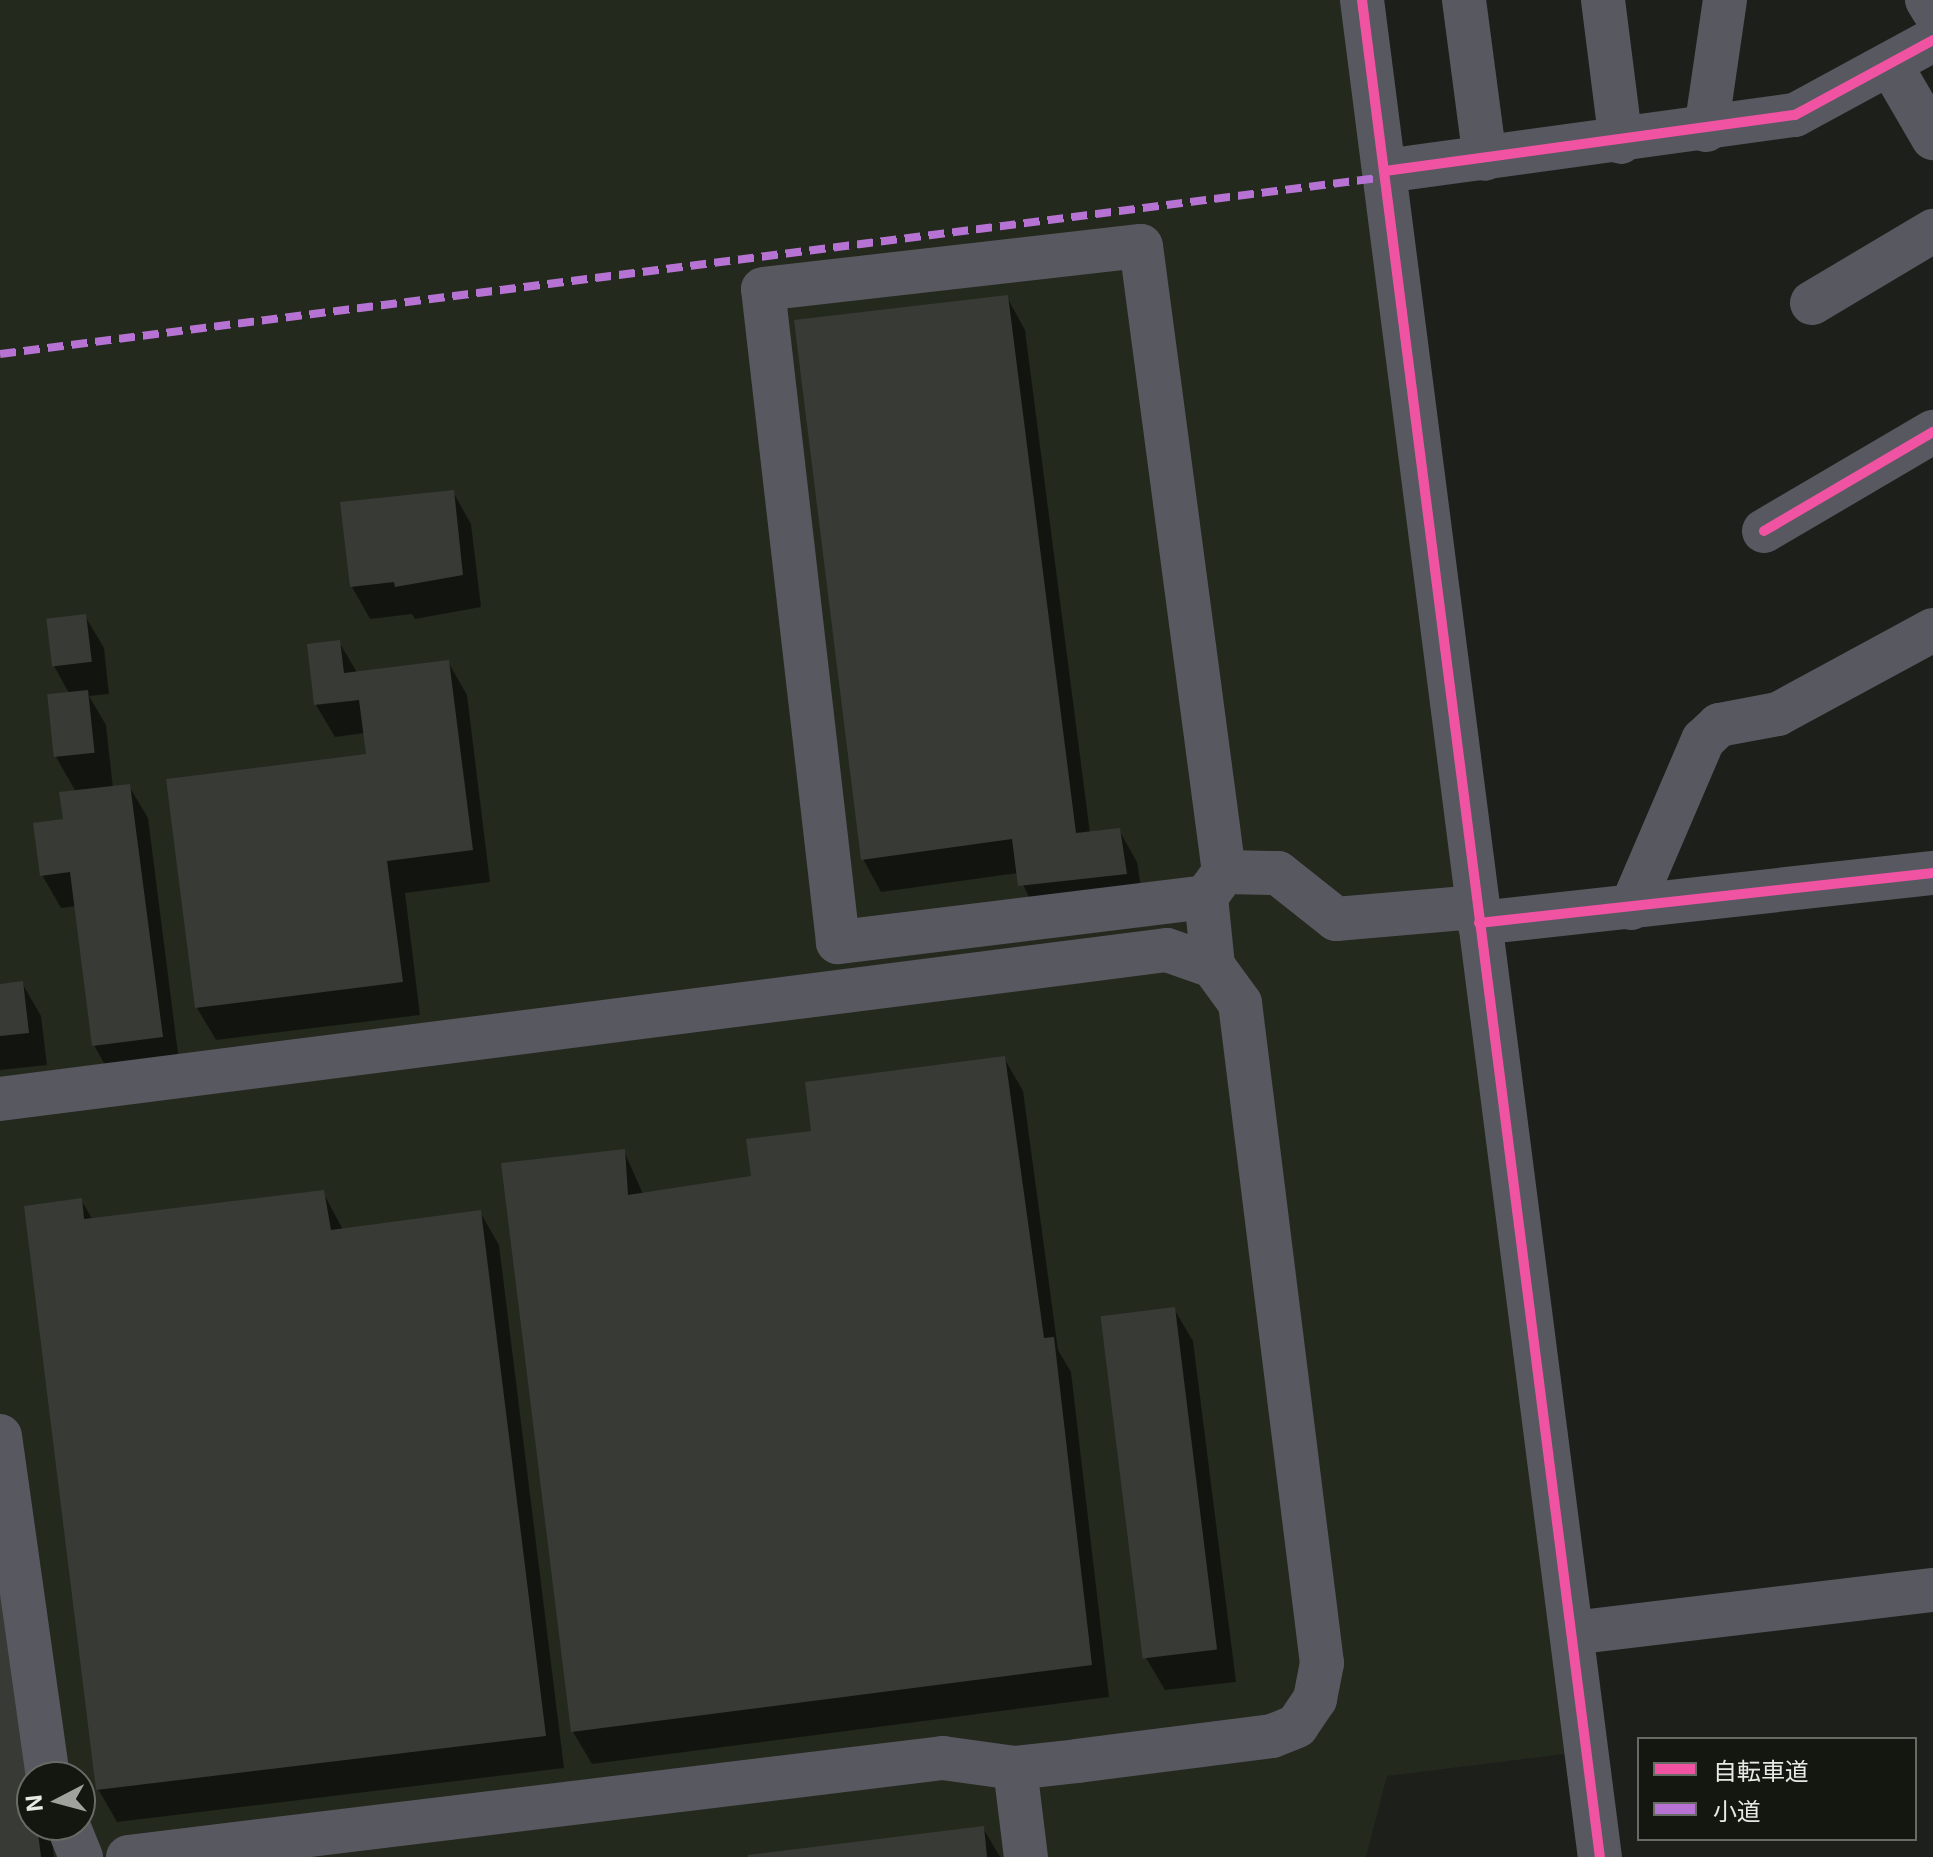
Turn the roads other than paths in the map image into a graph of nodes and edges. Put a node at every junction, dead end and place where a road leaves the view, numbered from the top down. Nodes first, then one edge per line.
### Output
1 (1362, 0) edge
2 (1464, 0) edge
3 (1603, 0) edge
4 (1725, 0) edge
5 (1927, 0) edge
6 (1933, 10) edge
7 (1933, 40) edge
8 (1890, 64) junction
9 (1706, 130) junction
10 (1933, 138) edge
11 (1621, 142) junction
12 (1485, 159) junction
13 (1385, 171) junction
14 (1933, 231) edge
15 (1812, 303) dead end
16 (1933, 432) edge
17 (1764, 531) dead end
18 (1933, 630) edge
19 (1933, 873) edge
20 (1215, 884) junction
21 (1631, 908) junction
22 (1478, 915) junction
23 (1213, 966) junction
24 (0, 1099) edge
25 (0, 1436) edge
26 (1933, 1590) edge
27 (1572, 1633) junction
28 (46, 1761) edge
29 (1015, 1768) junction
30 (128, 1857) edge
31 (1026, 1857) edge
32 (1600, 1857) edge

1 - 13 street
2 - 12 street
3 - 11 street
4 - 9 street
5 - 6 street
7 - 8 street
8 - 9 street
8 - 10 street
9 - 11 street
11 - 12 street
12 - 13 street
13 - 22 street
14 - 15 street
16 - 17 street
18 - 21 street
19 - 21 street
20 - 20 street
20 - 22 street
20 - 23 street
21 - 22 street
22 - 27 street
23 - 24 street
23 - 29 street
25 - 28 street
26 - 27 street
27 - 32 street
29 - 30 street
29 - 31 street

